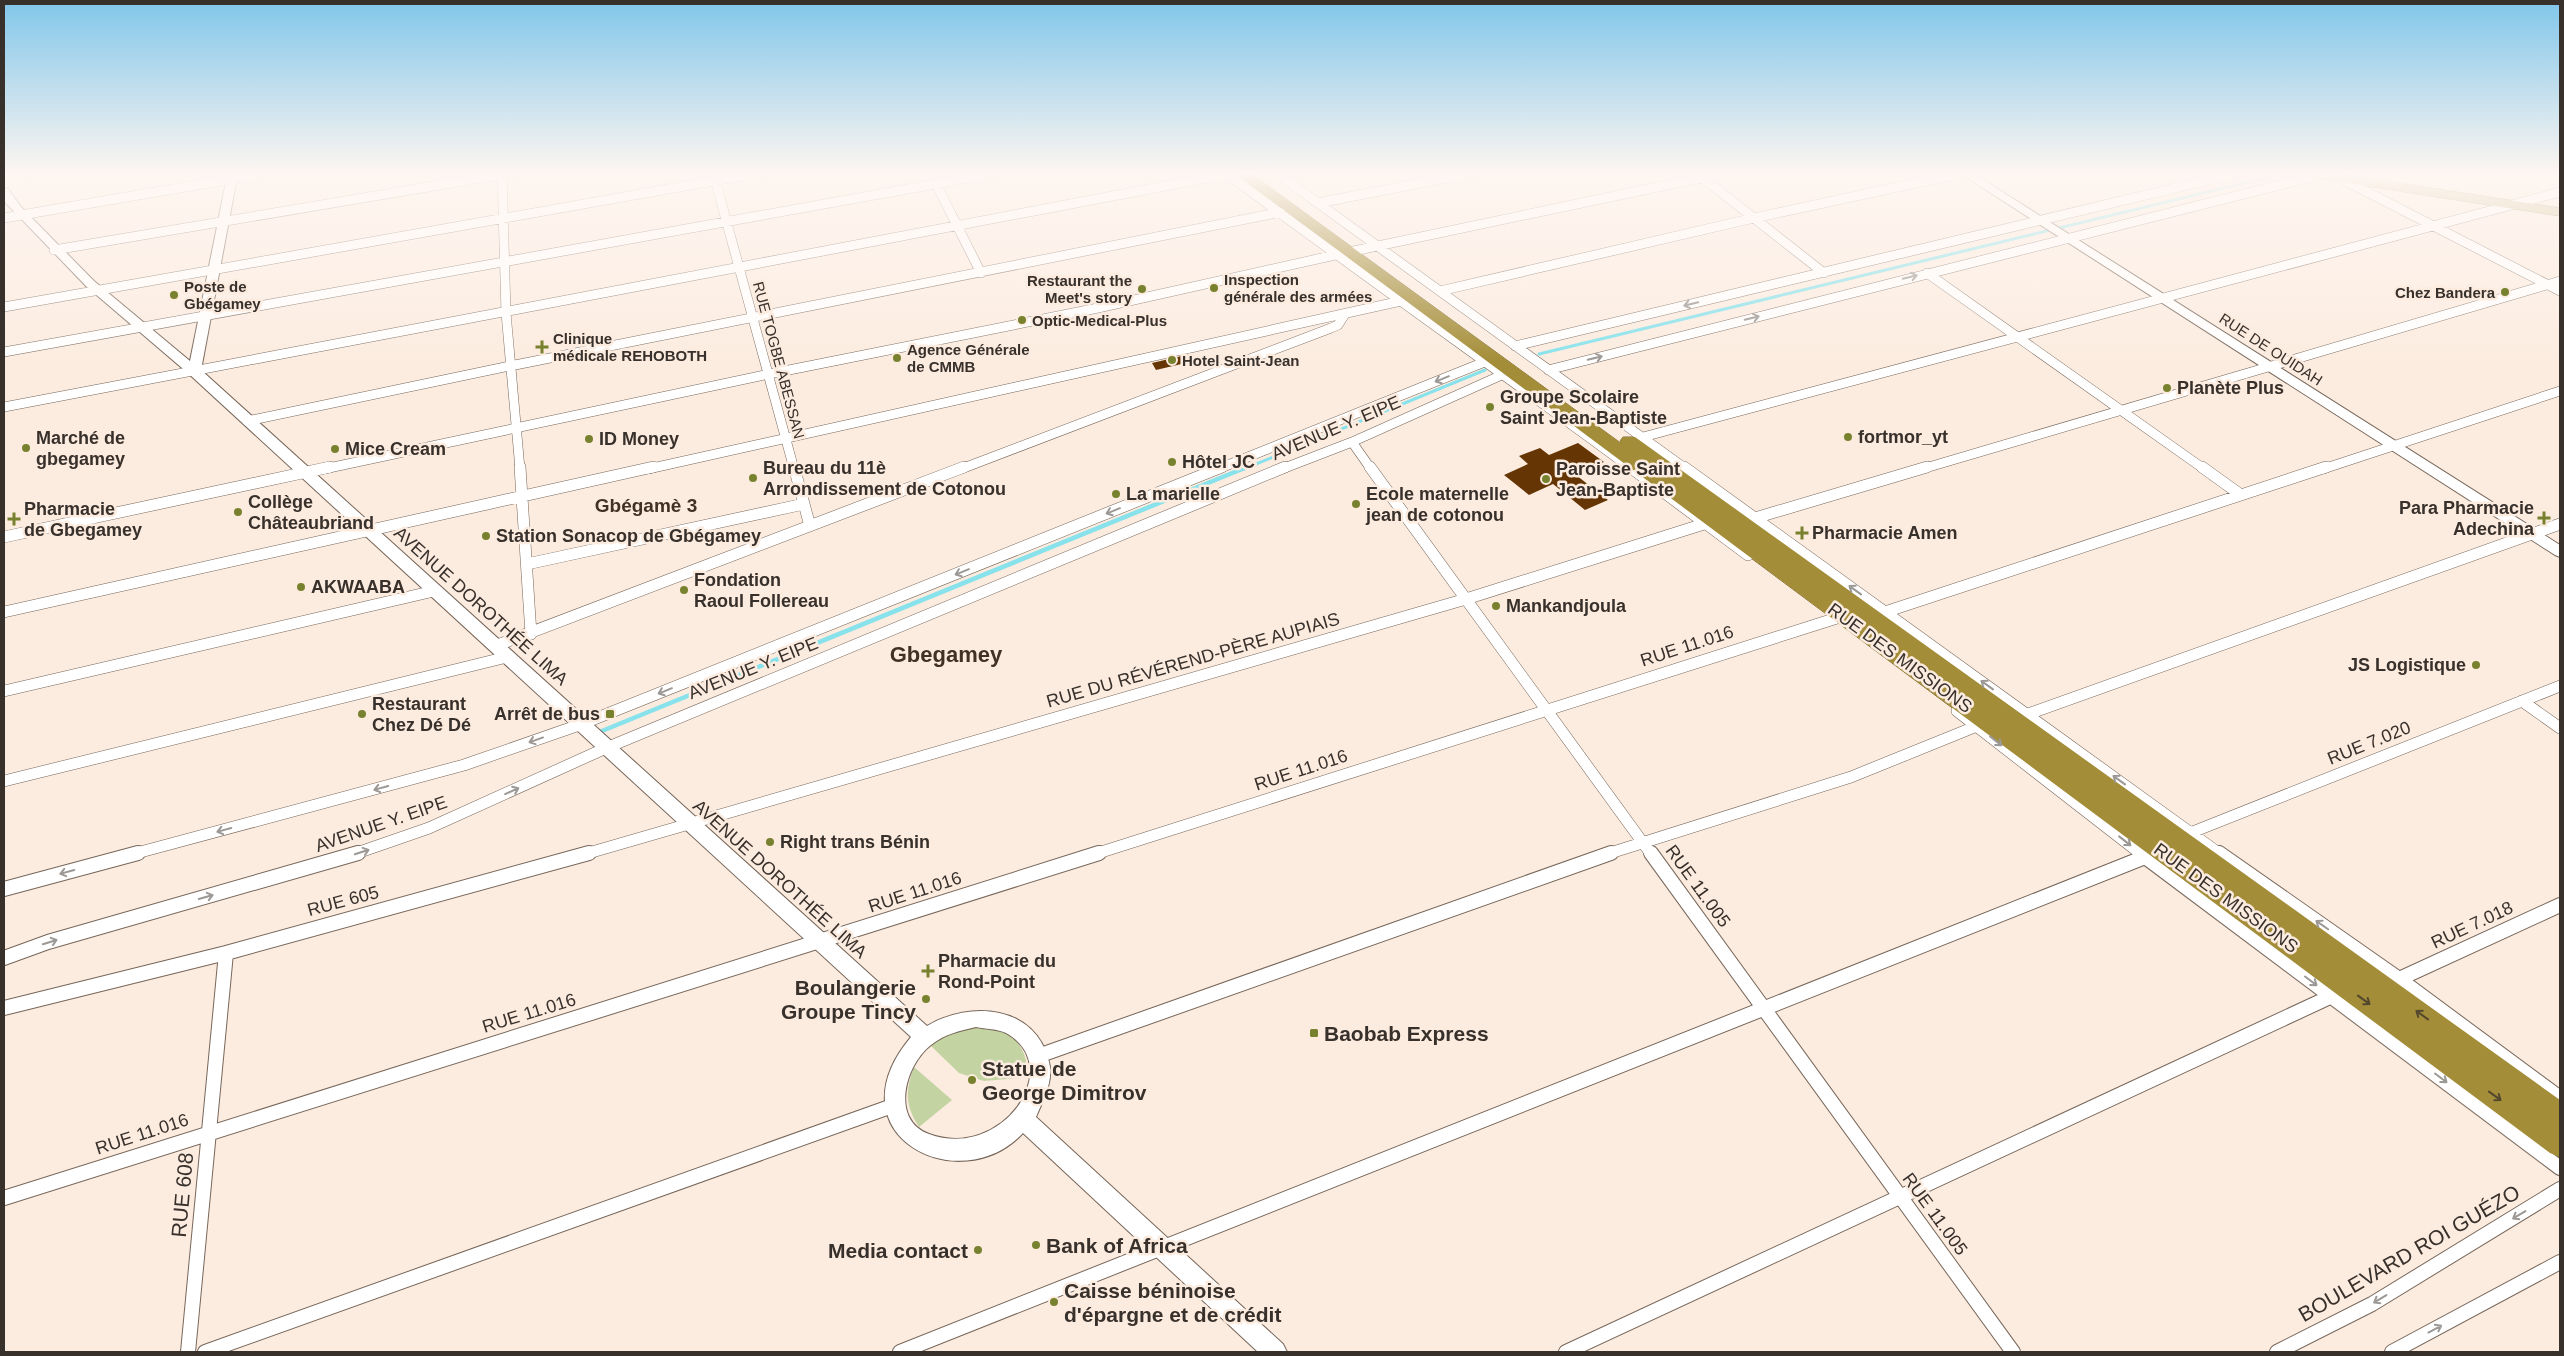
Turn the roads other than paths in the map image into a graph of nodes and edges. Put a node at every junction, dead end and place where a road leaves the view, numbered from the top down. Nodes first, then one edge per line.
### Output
1 (41, 235) edge
2 (143, 235) edge
3 (220, 235) edge
4 (405, 235) edge
5 (503, 235) edge
6 (653, 235) edge
7 (731, 235) edge
8 (908, 235) edge
9 (962, 235) edge
10 (1167, 235) edge
11 (1328, 235) edge
12 (1333, 235) edge
13 (1339, 235) edge
14 (1345, 235) edge
15 (1428, 235) edge
16 (1679, 235) edge
17 (1776, 235) edge
18 (1976, 235) edge
19 (2062, 235) edge
20 (2077, 235) edge
21 (2399, 235) edge
22 (2452, 235) edge
23 (2066, 238) junction
24 (54, 250) junction
25 (1357, 250) junction
26 (503, 262) junction
27 (739, 267) junction
28 (214, 269) junction
29 (981, 273) junction
30 (1824, 273) junction
31 (1927, 273) junction
32 (2560, 281) edge
33 (2547, 284) junction
34 (95, 289) junction
35 (1440, 290) junction
36 (2560, 291) edge
37 (2161, 298) junction
38 (1401, 301) junction
39 (4, 307) edge
40 (506, 313) junction
41 (1345, 314) junction
42 (203, 316) junction
43 (753, 318) junction
44 (138, 327) junction
45 (2018, 336) junction
46 (1515, 346) junction
47 (4, 352) edge
48 (1487, 361) junction
49 (510, 366) junction
50 (2268, 366) junction
51 (1548, 370) junction
52 (194, 371) junction
53 (768, 374) junction
54 (1504, 374) junction
55 (2560, 391) edge
56 (4, 407) edge
57 (2122, 410) junction
58 (247, 421) junction
59 (517, 429) junction
60 (1644, 436) junction
61 (786, 439) junction
62 (1352, 442) junction
63 (2393, 446) junction
64 (304, 472) junction
65 (2241, 496) junction
66 (522, 498) junction
67 (804, 504) junction
68 (1755, 518) junction
69 (1704, 524) junction
70 (2560, 524) edge
71 (810, 526) junction
72 (369, 531) junction
73 (2532, 534) junction
74 (4, 537) edge
75 (2560, 552) edge
76 (527, 564) junction
77 (434, 591) junction
78 (1466, 599) junction
79 (4, 612) edge
80 (1885, 612) junction
81 (1837, 618) junction
82 (531, 634) junction
83 (495, 646) junction
84 (508, 657) junction
85 (2560, 686) edge
86 (4, 691) edge
87 (2522, 701) junction
88 (1548, 711) junction
89 (2028, 714) junction
90 (582, 724) junction
91 (1976, 726) junction
92 (2560, 728) edge
93 (606, 748) junction
94 (4, 781) edge
95 (691, 825) junction
96 (2190, 833) junction
97 (1642, 842) junction
98 (2146, 857) junction
99 (4, 889) edge
100 (2560, 905) edge
101 (820, 942) junction
102 (226, 953) junction
103 (4, 958) edge
104 (2399, 979) junction
105 (2332, 996) junction
106 (4, 1008) edge
107 (1764, 1009) junction
108 (924, 1036) junction
109 (1038, 1056) junction
110 (2560, 1098) edge
111 (895, 1105) junction
112 (2560, 1116) edge
113 (1024, 1120) junction
114 (209, 1132) junction
115 (2560, 1144) edge
116 (2560, 1168) edge
117 (2560, 1189) edge
118 (1900, 1197) junction
119 (4, 1198) edge
120 (1161, 1248) junction
121 (2560, 1262) edge
122 (188, 1352) edge
123 (205, 1352) edge
124 (900, 1352) edge
125 (1275, 1352) edge
126 (1566, 1352) edge
127 (2013, 1352) edge
128 (2277, 1352) edge
129 (2392, 1352) edge

1 - 24 main road, AVENUE DOROTHÉE LIMA
2 - 24 street
3 - 28 main road
4 - 28 street
5 - 26 street
6 - 26 street
7 - 27 street, RUE TOGBE ABESSAN
8 - 27 street
9 - 29 street
10 - 29 street
11 - 25 street
12 - 25 highway, RUE DES MISSIONS
13 - 25 highway, RUE DES MISSIONS
14 - 25 street
15 - 25 street
16 - 35 street
17 - 30 street
18 - 30 street
19 - 23 main road, RUE DE OUIDAH
20 - 23 street
21 - 37 street
22 - 33 street
23 - 31 street
23 - 37 main road, RUE DE OUIDAH
24 - 34 main road, AVENUE DOROTHÉE LIMA
25 - 35 street
25 - 38 street
25 - 53 street
112 -> 25 highway, RUE DES MISSIONS
25 -> 115 highway, RUE DES MISSIONS
26 - 40 street
26 - 42 street
27 - 40 street
27 - 43 street, RUE TOGBE ABESSAN
28 - 34 street
28 - 42 main road
29 - 43 street
30 -> 46 street
31 - 45 street
51 -> 31 street
32 - 33 street
33 - 36 street
33 - 50 street
34 - 39 street
34 - 44 main road, AVENUE DOROTHÉE LIMA
35 - 46 street
37 - 45 street
37 - 50 main road, RUE DE OUIDAH
38 - 41 street
38 - 48 street
40 - 49 street
40 - 52 street
41 - 61 street
41 - 71 street
42 - 44 street
42 - 52 main road
43 - 49 street
43 - 53 street, RUE TOGBE ABESSAN
44 - 47 street
44 - 52 main road, AVENUE DOROTHÉE LIMA
45 - 57 street
45 - 60 street
46 - 51 street
48 - 54 street
48 -> 90 street, AVENUE Y. EIPE
49 - 58 street
49 - 59 street
50 - 57 street
50 - 63 main road, RUE DE OUIDAH
51 - 60 street
52 - 56 street
52 - 58 main road, AVENUE DOROTHÉE LIMA
53 - 59 street
53 - 61 street, RUE TOGBE ABESSAN
54 - 62 street, AVENUE Y. EIPE
54 - 69 street
55 - 63 street
57 - 65 street
57 - 68 street
58 - 64 main road, AVENUE DOROTHÉE LIMA
59 - 64 street
59 - 66 street
60 - 68 street
61 - 66 street
61 - 67 street, RUE TOGBE ABESSAN
62 - 78 street, RUE 11.005
62 - 93 street, AVENUE Y. EIPE
63 - 65 street
63 - 73 main road, RUE DE OUIDAH
64 - 72 main road, AVENUE DOROTHÉE LIMA
64 - 74 street
65 - 80 street
66 - 72 street
66 - 76 street
67 - 71 street, RUE TOGBE ABESSAN
67 - 76 street
80 -> 68 street
69 - 78 street, RUE DU RÉVÉREND-PÈRE AUPIAIS
69 - 81 street
70 - 73 street
71 - 82 street
72 - 77 main road, AVENUE DOROTHÉE LIMA
72 - 79 street
73 - 75 main road, RUE DE OUIDAH
73 - 89 street
76 - 82 street
77 - 83 main road, AVENUE DOROTHÉE LIMA
77 - 86 street
78 - 88 street, RUE 11.005
78 - 95 street, RUE DU RÉVÉREND-PÈRE AUPIAIS
89 -> 80 street
81 - 88 street, RUE 11.016
81 - 91 street
82 - 83 street
83 - 84 main road, AVENUE DOROTHÉE LIMA
84 - 90 main road, AVENUE DOROTHÉE LIMA
84 - 94 street
85 - 87 street, RUE 7.020
87 - 92 street
87 - 96 street, RUE 7.020
88 - 97 street, RUE 11.005
88 - 101 street, RUE 11.016
96 -> 89 street
90 - 93 main road, AVENUE DOROTHÉE LIMA
90 -> 99 street, AVENUE Y. EIPE
91 - 97 street
91 -> 98 street
93 - 95 main road, AVENUE DOROTHÉE LIMA
103 -> 93 street, AVENUE Y. EIPE
95 - 101 main road, AVENUE DOROTHÉE LIMA
95 - 102 street, RUE 605
104 -> 96 street
97 - 107 street, RUE 11.005
97 - 109 street
98 -> 105 street
98 - 107 street
100 - 104 street, RUE 7.018
101 - 108 main road, AVENUE DOROTHÉE LIMA
101 - 114 street, RUE 11.016
102 - 106 street, RUE 605
102 - 114 street, RUE 608
104 - 110 street
105 -> 116 street
105 - 118 street
107 - 118 street, RUE 11.005
107 - 120 street
108 - 109 main road
108 - 111 main road
109 - 113 main road
111 - 113 main road
111 - 123 street
113 - 120 main road
114 - 119 street, RUE 11.016
114 - 122 street, RUE 608
117 -> 128 street, BOULEVARD ROI GUÉZO
118 - 126 street
118 - 127 street, RUE 11.005
120 - 124 street
120 - 125 main road
129 -> 121 street

